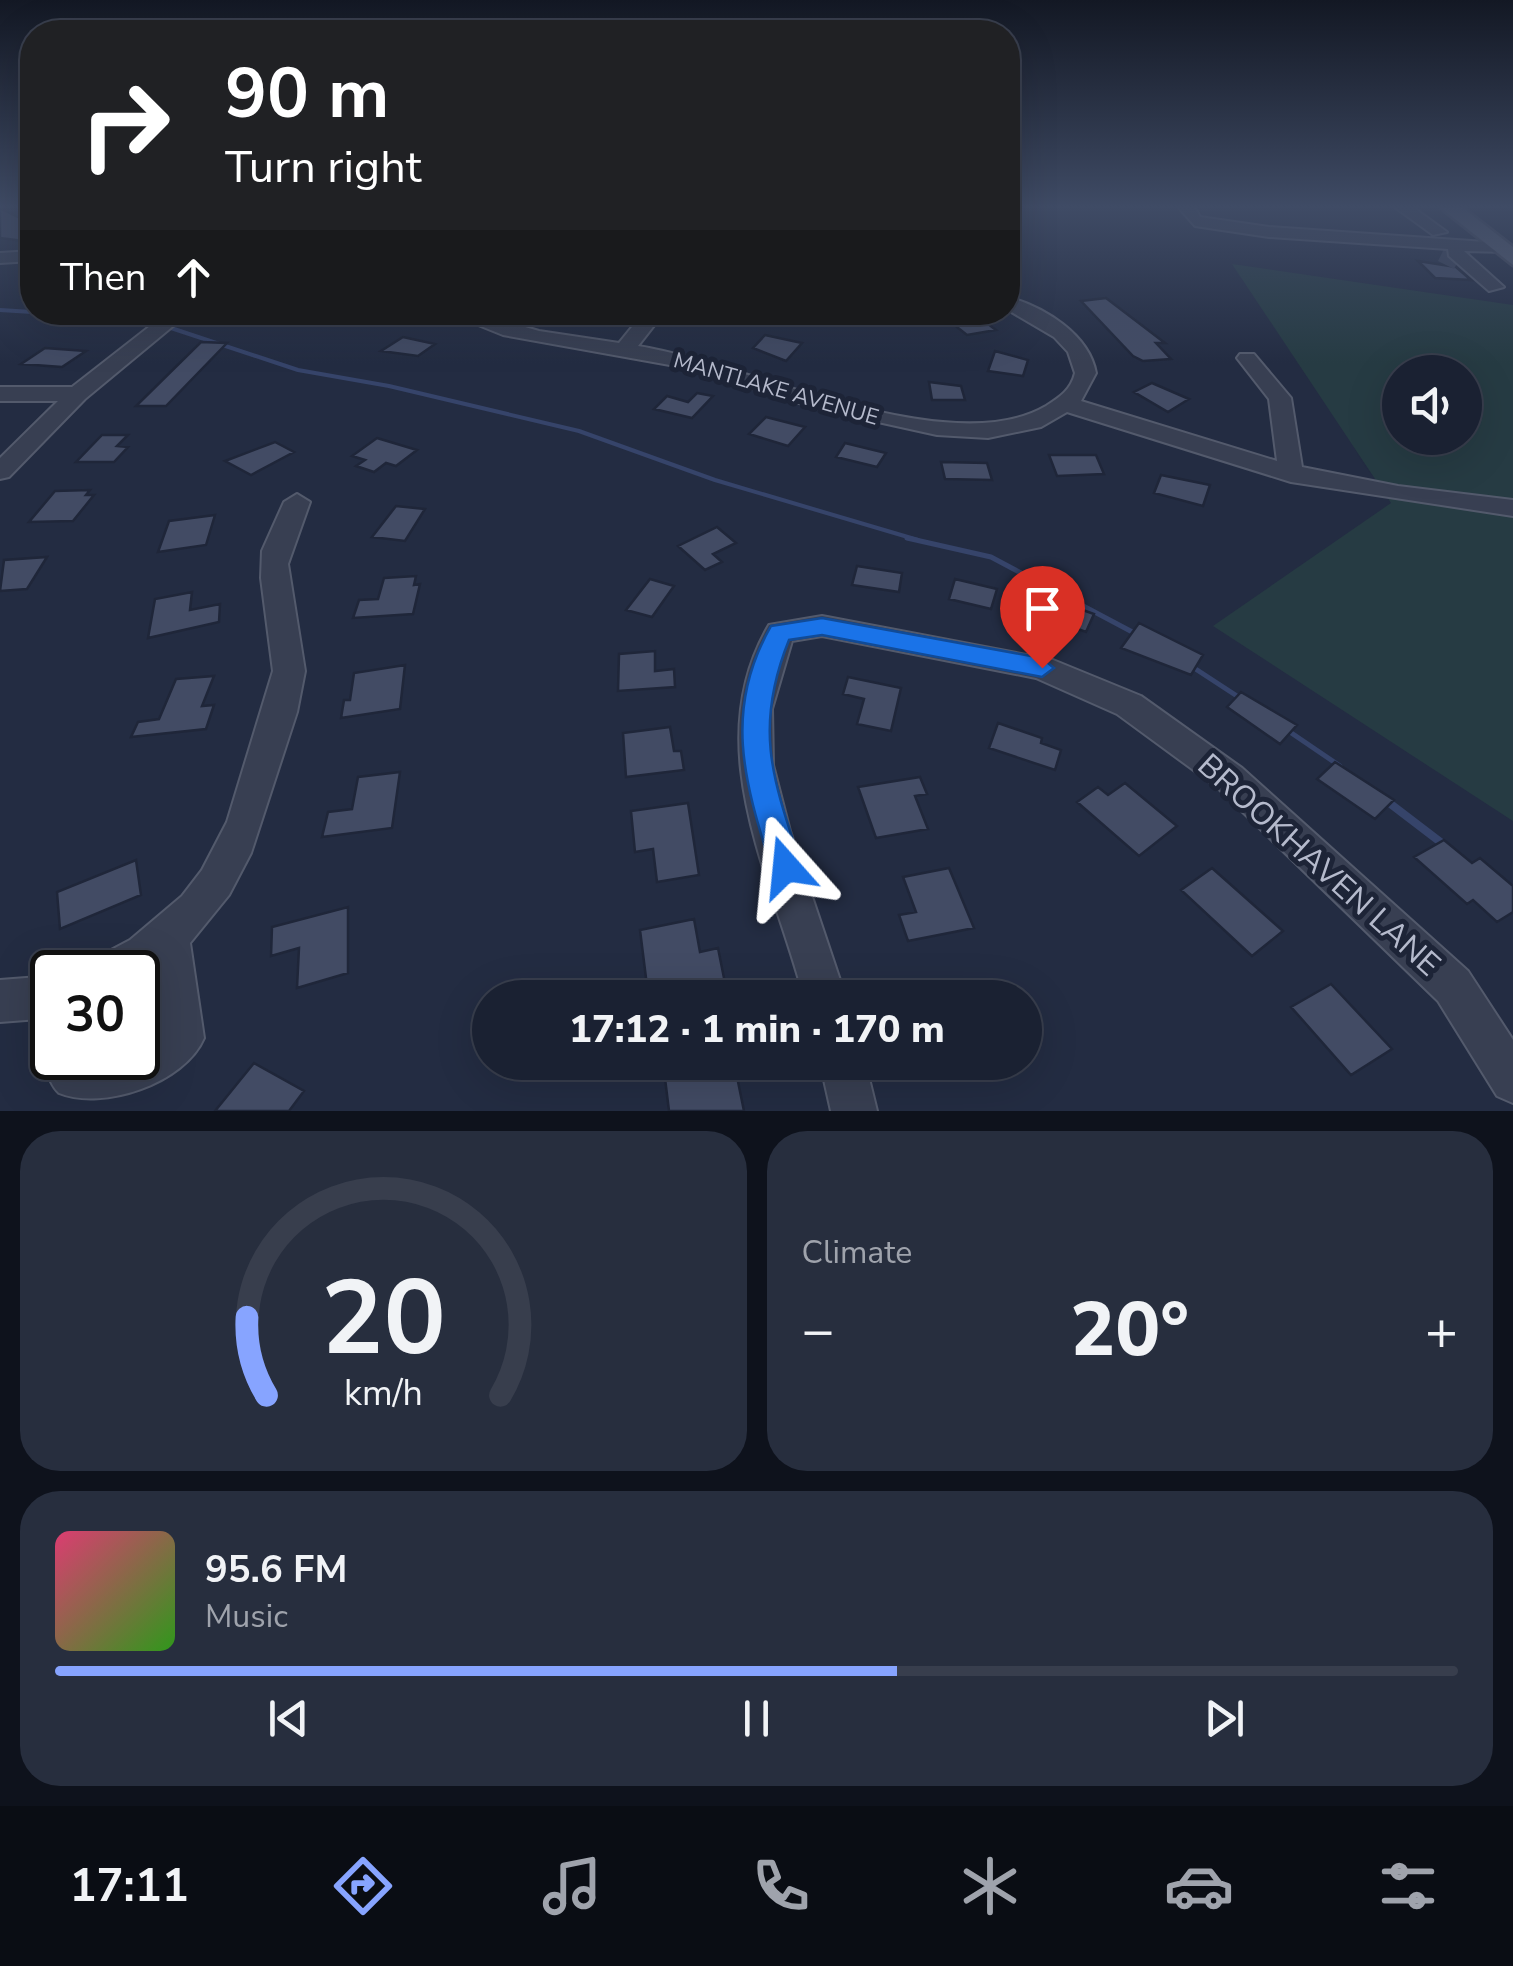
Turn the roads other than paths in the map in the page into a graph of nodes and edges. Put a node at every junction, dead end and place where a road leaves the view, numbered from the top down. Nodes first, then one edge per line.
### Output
1 (1456, 260) tunnel mouth
2 (1496, 287) dead end
3 (1020, 310) edge
4 (164, 325) edge
5 (494, 325) edge
6 (644, 325) edge
7 (624, 350) junction
8 (1247, 358) dead end
9 (0, 394) edge
10 (76, 394) junction
11 (1067, 404) junction
12 (0, 472) edge
13 (1291, 475) junction
14 (297, 502) dead end
15 (1513, 508) edge
16 (169, 938) junction
17 (155, 950) edge
18 (820, 980) edge
19 (30, 999) edge
20 (0, 1001) edge
21 (160, 1065) edge
22 (67, 1080) edge
23 (147, 1080) edge
24 (846, 1080) edge
25 (1513, 1080) edge
26 (854, 1111) edge

1 - 2 street
3 - 11 street
4 - 10 street
5 - 7 street, MANTLAKE AVENUE
6 - 7 street
7 - 11 street, MANTLAKE AVENUE
8 - 13 street
9 - 10 street
10 - 12 street
11 - 13 street
13 - 15 street
14 - 16 street
16 - 17 street
16 - 21 street
18 - 25 street, BROOKHAVEN LANE
19 - 20 street
22 - 23 street
24 - 26 street

